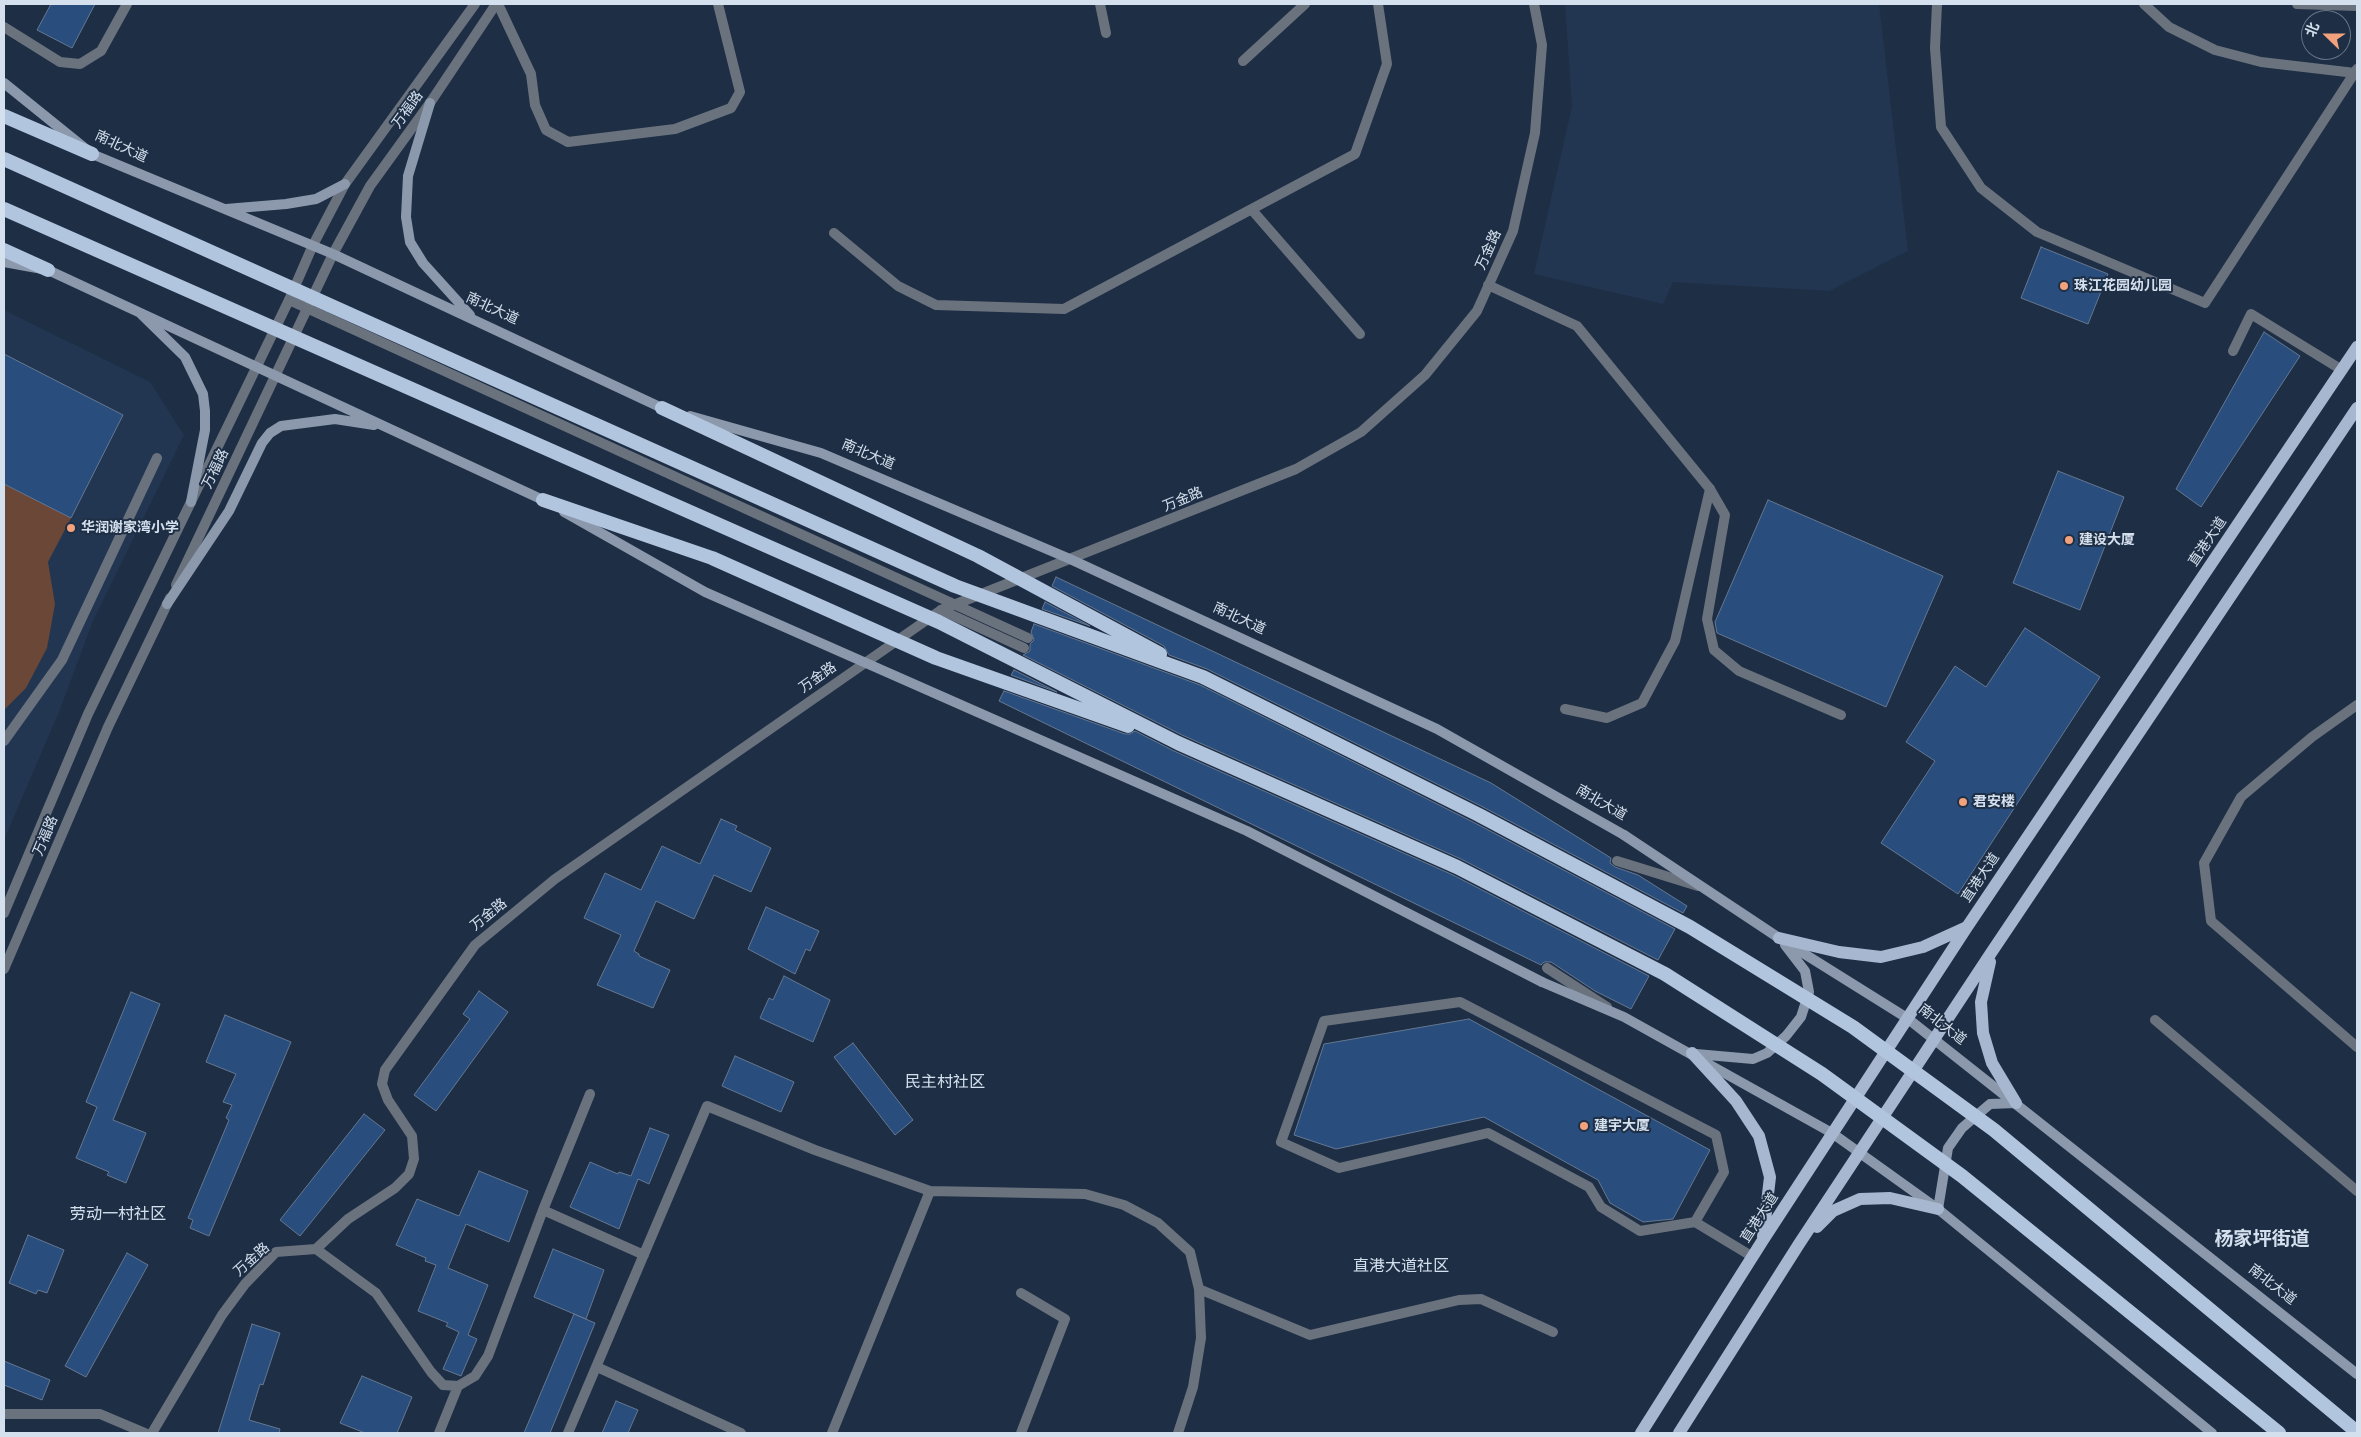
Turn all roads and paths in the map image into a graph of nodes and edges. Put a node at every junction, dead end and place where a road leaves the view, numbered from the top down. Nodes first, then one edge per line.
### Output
1 (127, 4) edge
2 (475, 4) edge
3 (497, 4) edge
4 (718, 4) edge
5 (1100, 4) edge
6 (1305, 4) edge
7 (1378, 4) edge
8 (1534, 4) edge
9 (1937, 4) edge
10 (2144, 4) edge
11 (2297, 4) edge
12 (2357, 6) edge
13 (4, 27) edge
14 (1106, 33) dead end
15 (1243, 61) dead end
16 (2356, 71) edge
17 (4, 83) edge
18 (430, 102) junction
19 (4, 116) edge
20 (92, 154) junction
21 (4, 159) edge
22 (346, 184) junction
23 (4, 209) edge
24 (222, 209) junction
25 (1252, 210) junction
26 (834, 233) dead end
27 (313, 245) junction
28 (4, 250) edge
29 (333, 254) junction
30 (4, 262) edge
31 (48, 270) junction
32 (1488, 285) junction
33 (289, 300) junction
34 (135, 308) junction
35 (308, 310) junction
36 (472, 318) junction
37 (1360, 334) dead end
38 (2357, 347) edge
39 (2233, 351) dead end
40 (256, 366) junction
41 (2342, 370) junction
42 (277, 375) junction
43 (662, 408) junction
44 (2357, 408) edge
45 (389, 428) junction
46 (157, 458) dead end
47 (1710, 489) junction
48 (543, 500) junction
49 (191, 502) junction
50 (167, 604) junction
51 (941, 610) junction
52 (1203, 677) junction
53 (2357, 705) edge
54 (1566, 709) dead end
55 (1841, 715) dead end
56 (4, 741) edge
57 (1178, 743) junction
58 (1617, 861) dead end
59 (1706, 888) junction
60 (4, 913) edge
61 (1966, 926) junction
62 (1780, 938) junction
63 (1991, 953) junction
64 (1547, 968) dead end
65 (4, 969) edge
66 (1624, 1017) junction
67 (1907, 1018) junction
68 (2155, 1020) dead end
69 (1935, 1040) junction
70 (2357, 1047) edge
71 (1692, 1053) junction
72 (590, 1094) dead end
73 (2016, 1103) junction
74 (1832, 1133) junction
75 (1860, 1153) junction
76 (930, 1191) junction
77 (2357, 1191) edge
78 (1938, 1209) junction
79 (543, 1210) junction
80 (1695, 1222) junction
81 (1763, 1240) junction
82 (1799, 1244) junction
83 (316, 1249) junction
84 (644, 1255) junction
85 (1753, 1257) junction
86 (1199, 1290) junction
87 (1021, 1293) dead end
88 (1553, 1332) dead end
89 (596, 1367) junction
90 (2357, 1374) edge
91 (458, 1386) junction
92 (4, 1414) edge
93 (2357, 1432) edge
94 (145, 1433) edge
95 (152, 1433) edge
96 (439, 1433) edge
97 (568, 1433) edge
98 (741, 1433) edge
99 (832, 1433) edge
100 (1021, 1433) edge
101 (1178, 1433) edge
102 (1641, 1433) edge
103 (1679, 1433) edge
104 (2212, 1433) edge
105 (2279, 1433) edge

1 - 13 street
2 - 22 street, 万福路
3 - 4 street
3 - 18 street, 万福路
5 - 14 street
6 - 15 street
7 - 25 street
8 - 32 street, 万金路
9 - 16 street
10 - 16 street
11 - 12 street
17 - 20 main road, 南北大道
18 - 29 street, 万福路
18 - 36 main road
19 - 20 highway
20 - 24 main road, 南北大道
21 - 52 highway, bridge
22 - 24 main road
22 - 27 street, 万福路
23 - 57 highway, bridge
24 - 27 main road, 南北大道
25 - 26 street
25 - 37 street
27 - 29 main road, 南北大道
27 - 33 street, 万福路
28 - 31 highway
29 - 35 street, 万福路
29 - 36 main road, 南北大道
30 - 31 main road
31 - 34 main road
32 - 47 street
32 - 51 street, 万金路
33 - 35 street
33 - 40 street, 万福路
34 - 40 main road
34 - 49 main road
35 - 42 street, 万福路
35 - 51 street, bridge
36 - 43 main road, 南北大道
38 - 41 main road, 直港大道
39 - 41 street
40 - 42 main road
40 - 49 street, 万福路
41 - 61 main road, 直港大道
42 - 45 main road
42 - 50 street, 万福路
43 - 52 highway, bridge
43 - 59 main road, 南北大道, bridge
44 - 63 main road
45 - 48 main road
45 - 50 main road
46 - 56 street
47 - 54 street
47 - 55 street
48 - 57 highway, bridge
48 - 66 main road, bridge
49 - 60 street, 万福路
50 - 65 street, 万福路
51 - 83 street, 万金路
52 - 93 highway, bridge
53 - 70 street
57 - 105 highway, bridge
58 - 59 street
59 - 62 main road, 南北大道
61 - 62 main road
61 - 67 main road, 直港大道
62 - 67 main road, 南北大道
62 - 71 main road
63 - 69 main road
63 - 73 main road
64 - 66 street
66 - 71 main road
67 - 69 main road, 南北大道
67 - 74 main road, 直港大道
68 - 77 street
69 - 73 main road, 南北大道
69 - 75 main road
71 - 74 main road
71 - 81 main road
72 - 79 street
73 - 78 main road
73 - 90 main road, 南北大道
74 - 75 main road
74 - 81 main road, 直港大道
75 - 78 main road
75 - 82 main road
76 - 84 street
76 - 86 street
76 - 99 street
78 - 82 main road
78 - 104 main road
79 - 84 street
79 - 91 street
80 - 80 street
80 - 85 street
81 - 85 main road, 直港大道
82 - 103 main road
83 - 91 street
83 - 95 street, 万金路
84 - 89 street
85 - 102 main road, 直港大道
86 - 88 street
86 - 101 street
87 - 100 street
89 - 97 street
89 - 98 street
91 - 96 street
92 - 94 street

